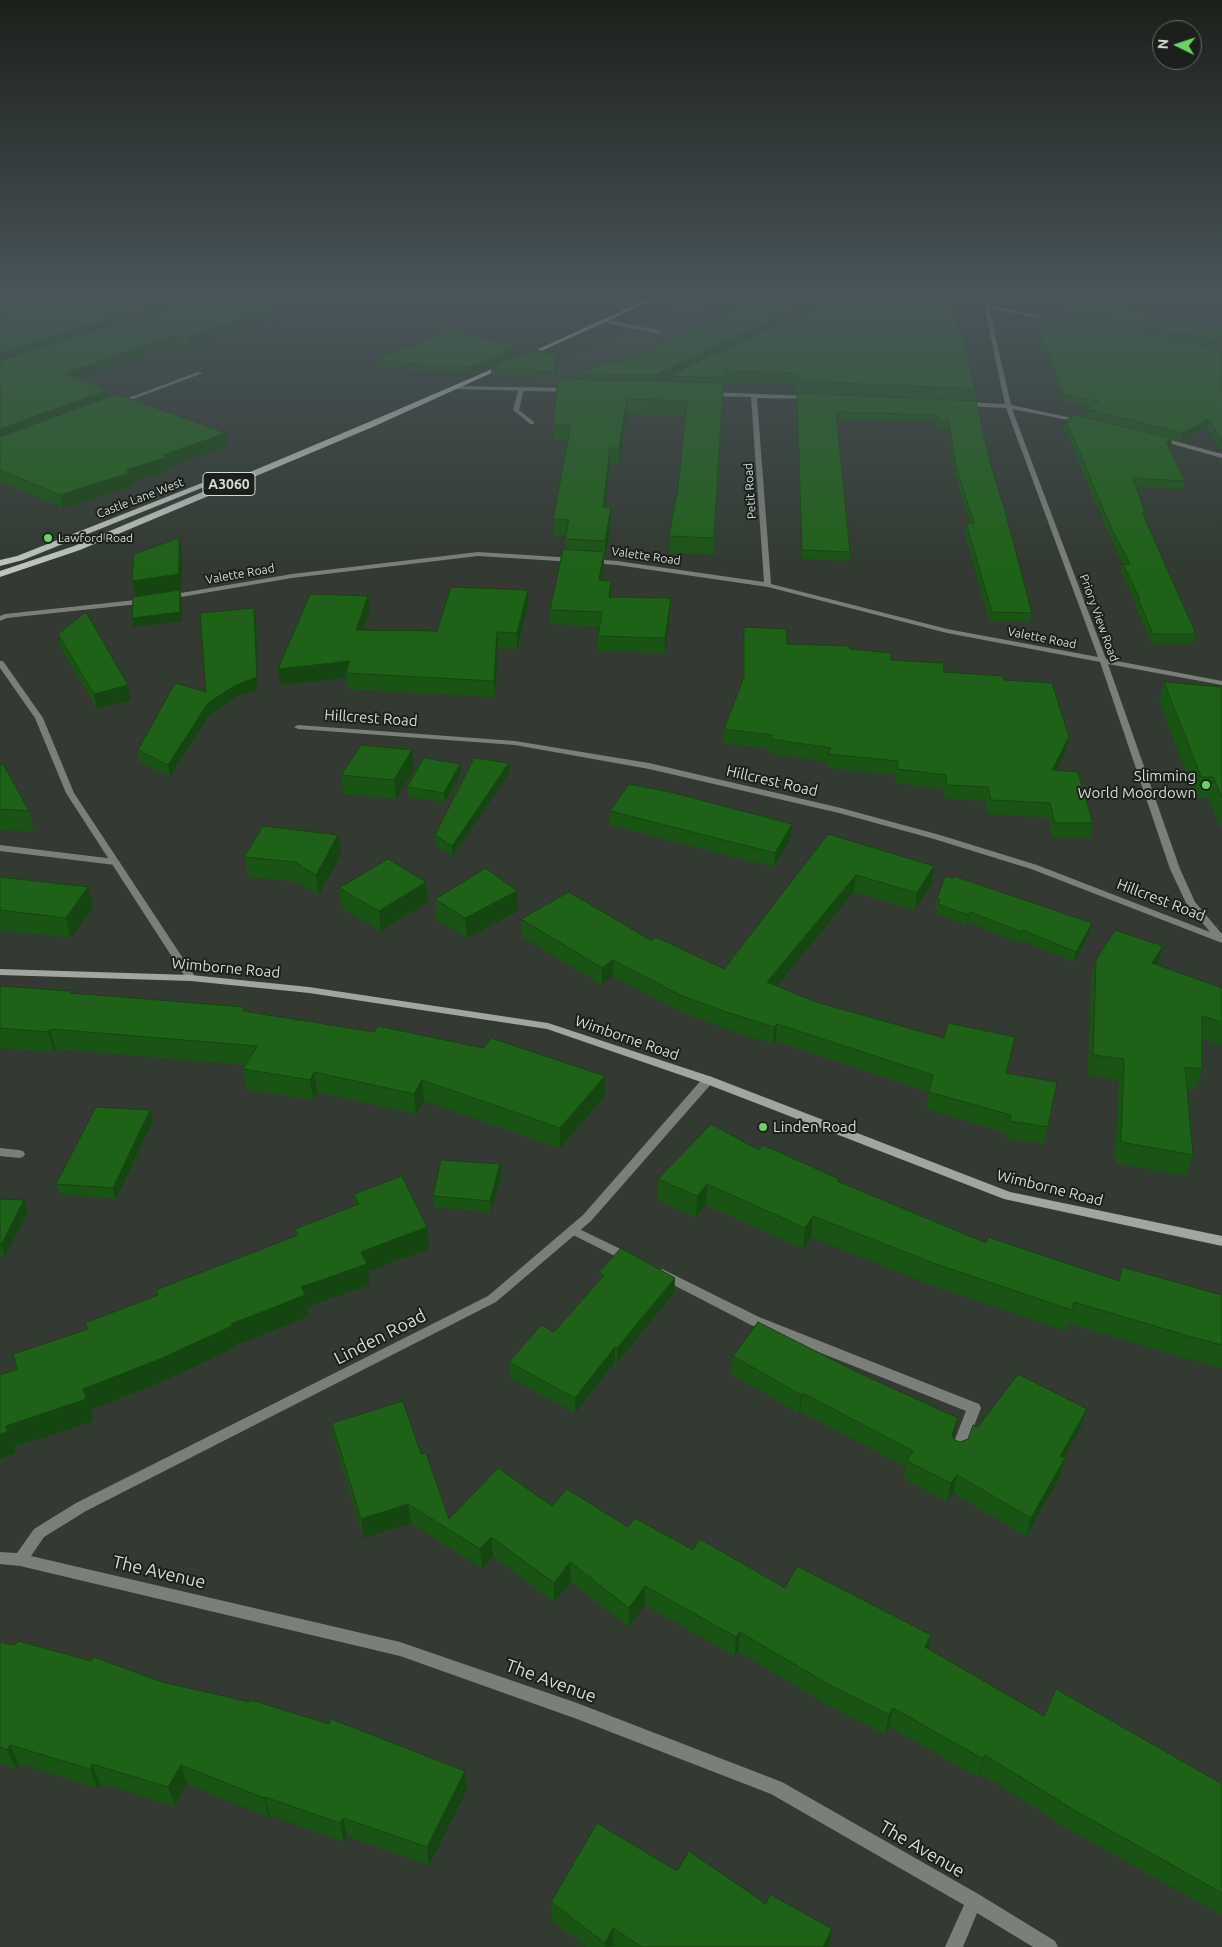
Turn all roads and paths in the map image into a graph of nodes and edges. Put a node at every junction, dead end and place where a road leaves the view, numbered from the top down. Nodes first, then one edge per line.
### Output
1 (163, 387) edge
2 (1004, 387) edge
3 (456, 388) junction
4 (521, 389) junction
5 (578, 390) edge
6 (704, 393) edge
7 (754, 396) junction
8 (812, 398) edge
9 (959, 404) edge
10 (112, 406) edge
11 (1008, 406) junction
12 (1091, 422) edge
13 (532, 423) dead end
14 (1156, 438) edge
15 (1222, 456) edge
16 (0, 563) edge
17 (0, 574) edge
18 (768, 585) junction
19 (0, 620) edge
20 (1103, 661) junction
21 (0, 663) edge
22 (1222, 683) edge
23 (298, 727) dead end
24 (0, 848) edge
25 (115, 862) junction
26 (1220, 938) edge
27 (0, 972) edge
28 (191, 978) junction
29 (708, 1080) junction
30 (0, 1152) edge
31 (19, 1154) dead end
32 (573, 1230) junction
33 (1222, 1241) edge
34 (957, 1452) edge
35 (0, 1558) edge
36 (20, 1560) junction
37 (974, 1901) junction
38 (954, 1947) edge
39 (1049, 1947) edge

1 - 10 street
2 - 11 street, Priory View Road
3 - 4 street
3 - 16 main road, Castle Lane West / A3060
3 - 17 main road, Castle Lane West / A3060
4 - 5 street
4 - 13 street
6 - 7 street
7 - 8 street
7 - 18 street, Petit Road
9 - 11 street
11 - 12 street
11 - 20 street, Priory View Road
14 - 15 street
18 - 19 street, Valette Road
18 - 20 street, Valette Road
20 - 22 street, Valette Road
20 - 26 street, Priory View Road
21 - 25 street
23 - 26 street, Hillcrest Road
24 - 25 street
25 - 28 street
27 - 28 street, Wimborne Road
28 - 29 street, Wimborne Road
29 - 32 street, Linden Road
29 - 33 street, Wimborne Road
30 - 31 street
32 - 34 street
32 - 36 street, Linden Road
35 - 36 street, The Avenue
36 - 37 street, The Avenue
37 - 38 street
37 - 39 street, The Avenue

